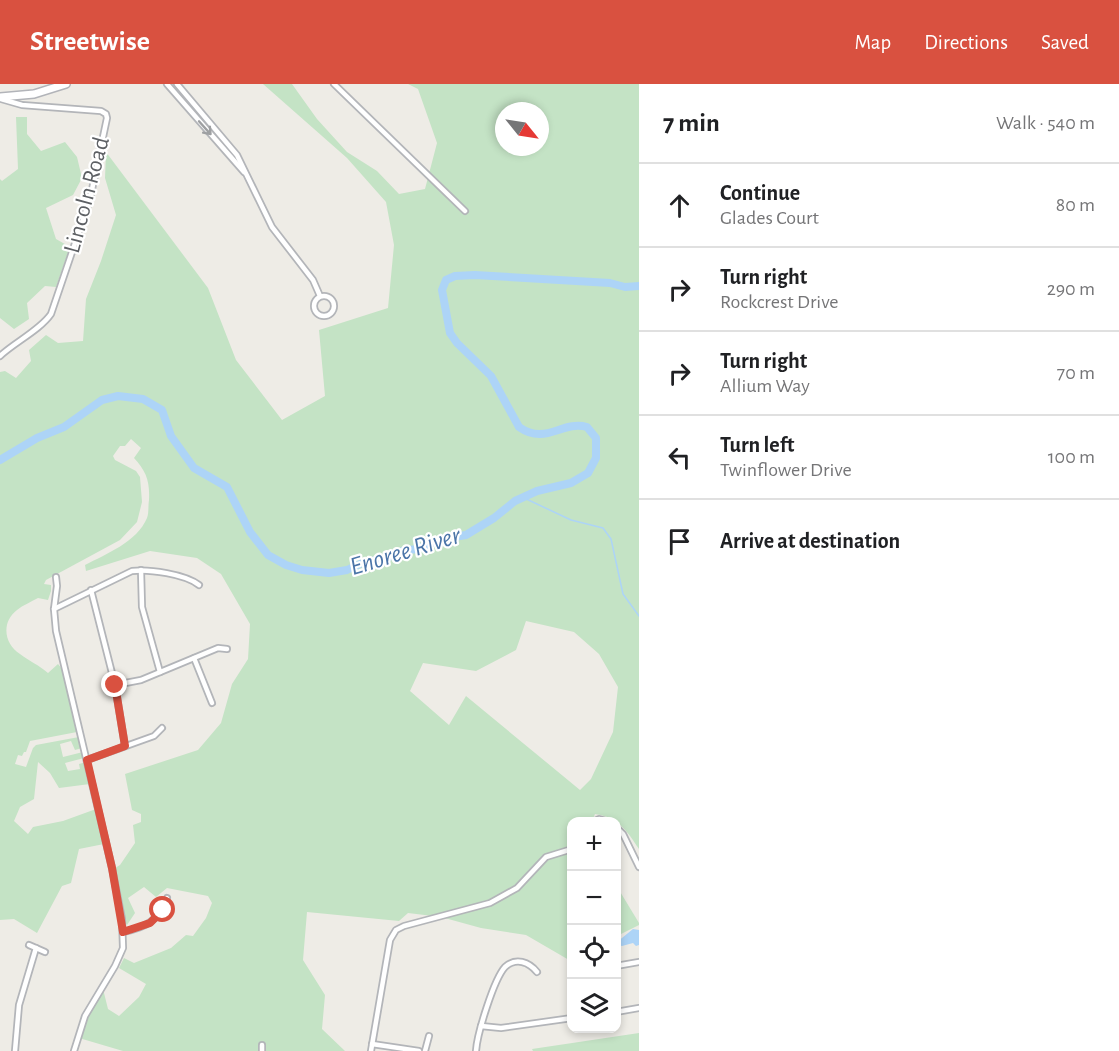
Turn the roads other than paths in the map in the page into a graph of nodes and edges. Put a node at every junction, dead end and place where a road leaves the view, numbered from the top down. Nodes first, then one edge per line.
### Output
1 (66, 84) edge
2 (167, 84) edge
3 (177, 84) edge
4 (334, 84) edge
5 (0, 98) edge
6 (244, 172) junction
7 (465, 211) dead end
8 (320, 296) junction
9 (0, 356) edge
10 (141, 570) junction
11 (56, 577) dead end
12 (200, 585) dead end
13 (91, 590) junction
14 (54, 609) junction
15 (227, 649) dead end
16 (194, 658) junction
17 (160, 672) junction
18 (115, 685) junction
19 (212, 703) dead end
20 (162, 728) dead end
21 (125, 746) junction
22 (87, 760) junction
23 (621, 832) edge
24 (567, 851) edge
25 (639, 867) edge
26 (167, 898) dead end
27 (123, 932) junction
28 (29, 945) dead end
29 (36, 948) junction
30 (45, 952) dead end
31 (639, 962) edge
32 (621, 965) edge
33 (537, 972) dead end
34 (639, 1008) edge
35 (621, 1010) edge
36 (567, 1019) edge
37 (481, 1026) junction
38 (429, 1036) dead end
39 (372, 1044) junction
40 (262, 1045) dead end
41 (15, 1051) edge
42 (74, 1051) edge
43 (262, 1051) edge
44 (371, 1051) edge
45 (419, 1051) edge
46 (424, 1051) edge
47 (476, 1051) edge

1 - 5 street
2 -> 6 street
3 - 6 street
4 - 7 street
5 - 9 street, Lincoln Road
6 - 8 street
8 - 8 street
10 - 12 street
10 - 13 street
10 - 17 street
11 - 14 street
13 - 14 street
13 - 18 street
14 - 22 street
15 - 16 street
16 - 17 street
16 - 19 street
17 - 18 street
18 - 21 street
20 - 21 street
21 - 22 street
22 - 27 street
23 - 25 street
24 - 39 street
26 - 27 street
27 - 42 street
28 - 29 street
29 - 30 street
29 - 41 street
31 - 32 street
33 - 37 street
34 - 35 street
36 - 37 street
37 - 47 street
38 - 46 street
39 - 44 street
39 - 45 street
40 - 43 street

